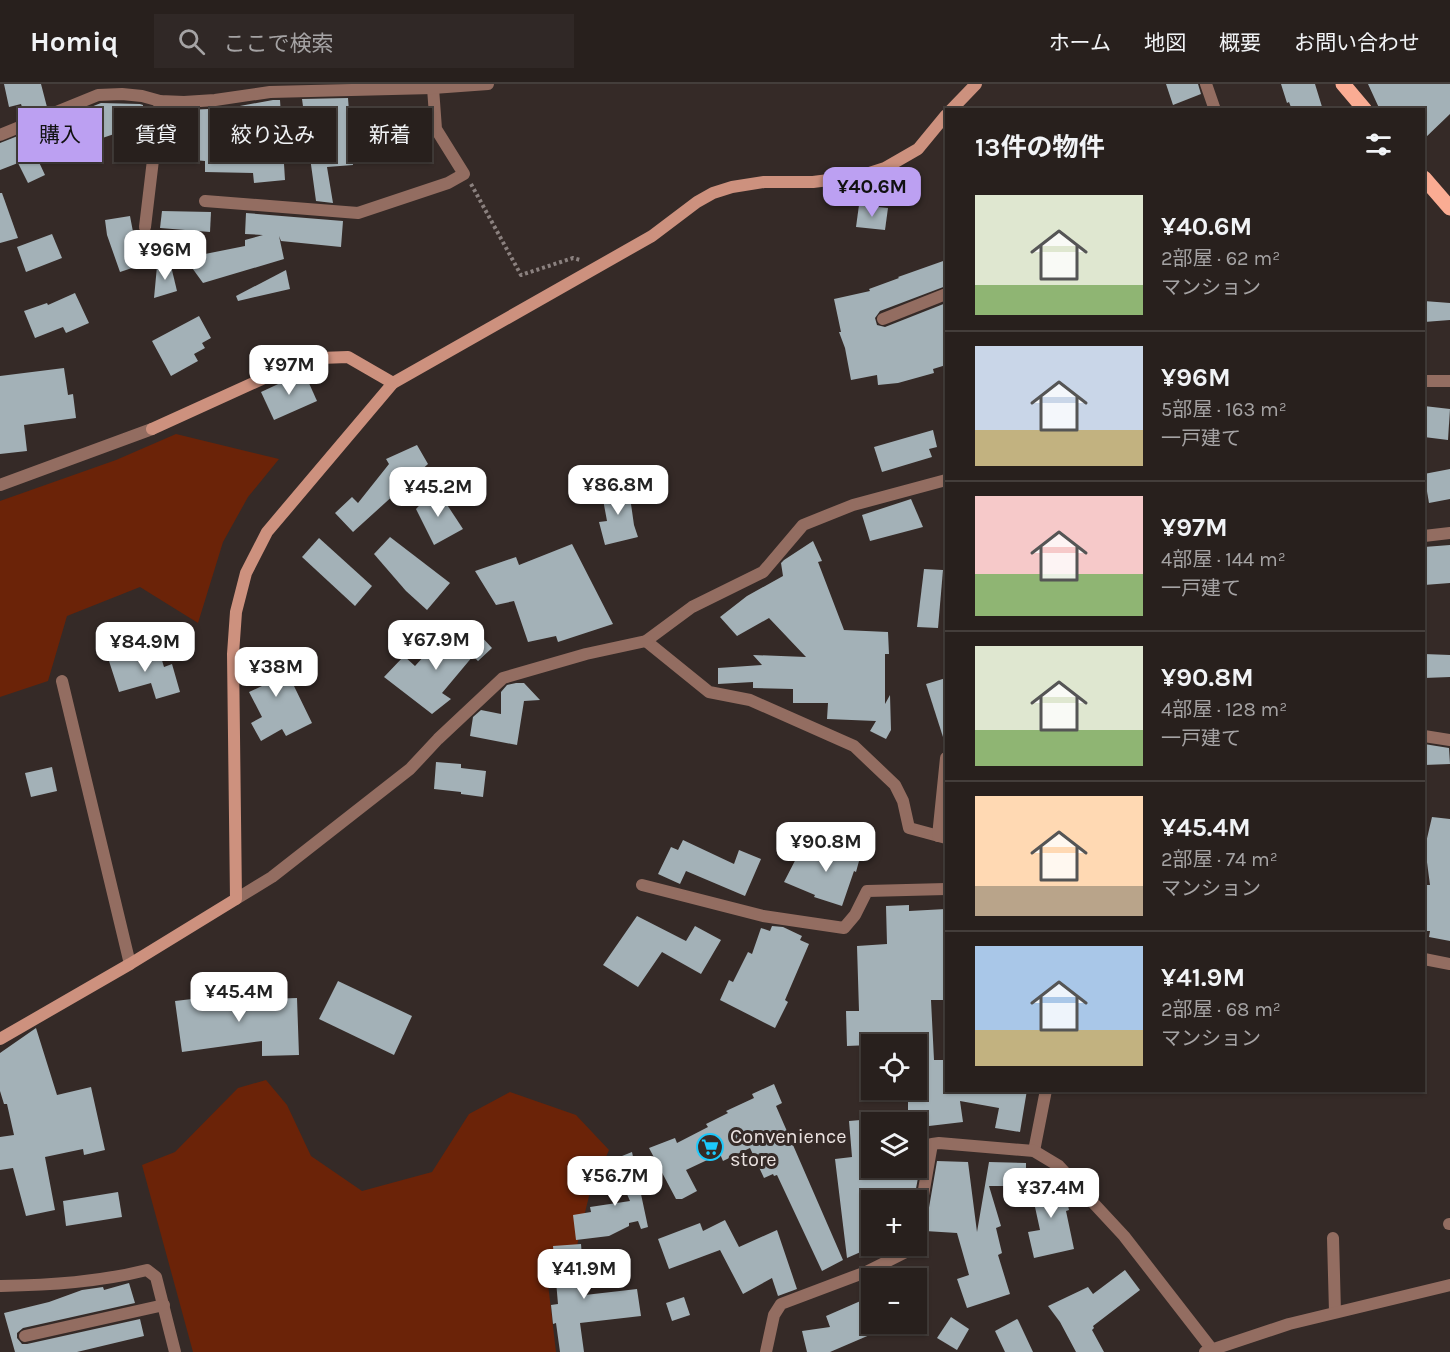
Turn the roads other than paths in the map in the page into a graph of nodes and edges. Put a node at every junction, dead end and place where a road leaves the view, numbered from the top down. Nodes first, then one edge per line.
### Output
1 (488, 84) edge
2 (1206, 84) edge
3 (1343, 84) edge
4 (968, 86) edge
5 (270, 88) edge
6 (433, 88) junction
7 (160, 101) junction
8 (952, 108) edge
9 (1214, 108) edge
10 (1363, 108) edge
11 (945, 116) edge
12 (0, 134) edge
13 (1425, 179) edge
14 (206, 201) dead end
15 (1450, 208) edge
16 (145, 227) dead end
17 (945, 294) edge
18 (883, 319) dead end
19 (1427, 381) dead end
20 (1450, 381) edge
21 (393, 383) junction
22 (945, 480) edge
23 (0, 485) edge
24 (1450, 533) edge
25 (1425, 536) edge
26 (646, 641) junction
27 (62, 681) dead end
28 (1425, 736) edge
29 (1450, 740) edge
30 (945, 778) edge
31 (942, 837) edge
32 (642, 885) dead end
33 (945, 889) edge
34 (236, 899) junction
35 (1425, 959) edge
36 (130, 964) junction
37 (1450, 964) edge
38 (0, 1039) edge
39 (1046, 1092) edge
40 (1034, 1151) junction
41 (924, 1190) edge
42 (1332, 1238) dead end
43 (898, 1256) edge
44 (1450, 1285) edge
45 (1, 1286) edge
46 (164, 1305) junction
47 (1335, 1312) junction
48 (25, 1336) dead end
49 (1210, 1351) edge
50 (175, 1352) edge
51 (766, 1352) edge

1 - 6 street
2 - 9 street
3 - 10 main road
4 - 8 street
5 - 6 street
5 - 7 street
6 - 14 street
7 - 12 street
7 - 16 street
11 - 21 street
13 - 15 main road
17 - 18 street
19 - 20 street
21 - 23 street
21 - 34 street
22 - 26 street
24 - 25 street
26 - 31 street
26 - 34 street
27 - 36 street
28 - 29 street
30 - 31 street
32 - 33 street
34 - 36 street
35 - 37 street
36 - 38 street
39 - 40 street
40 - 41 street
40 - 49 street
42 - 47 street
43 - 51 street
44 - 47 street
45 - 46 street
46 - 48 street
46 - 50 street
47 - 49 street

